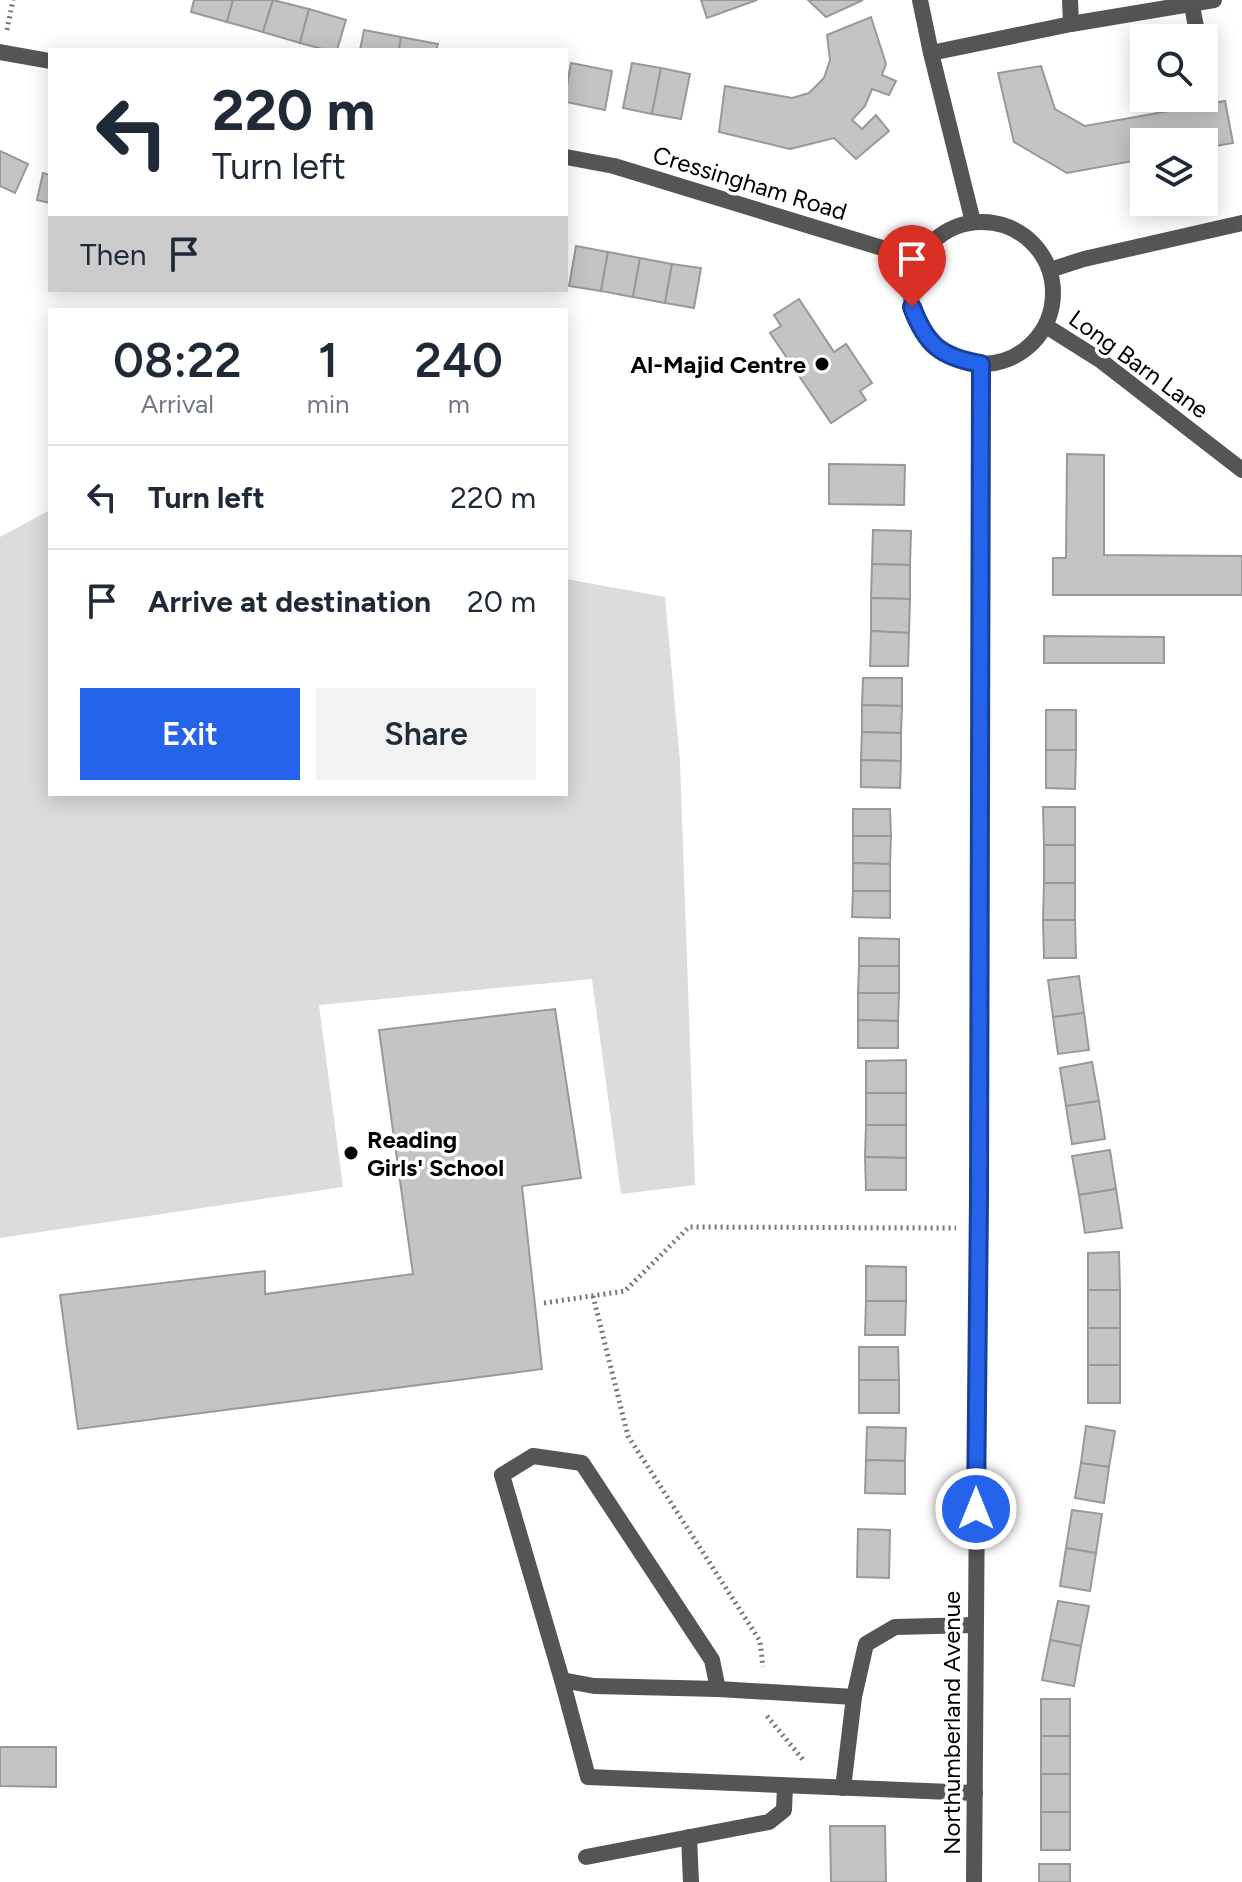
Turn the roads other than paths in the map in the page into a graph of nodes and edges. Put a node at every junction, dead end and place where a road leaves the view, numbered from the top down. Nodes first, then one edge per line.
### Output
1 (920, 0) edge
2 (1070, 0) edge
3 (1214, 0) edge
4 (1192, 2) edge
5 (1071, 24) junction
6 (1196, 24) edge
7 (0, 52) edge
8 (931, 53) junction
9 (48, 61) edge
10 (568, 157) edge
11 (973, 222) junction
12 (1242, 223) edge
13 (918, 259) junction
14 (1050, 270) junction
15 (1046, 326) junction
16 (981, 364) junction
17 (1242, 470) edge
18 (975, 1625) junction
19 (562, 1680) junction
20 (718, 1689) junction
21 (854, 1697) junction
22 (785, 1786) junction
23 (843, 1788) junction
24 (975, 1793) junction
25 (689, 1837) junction
26 (586, 1857) dead end
27 (691, 1882) edge
28 (974, 1882) edge

1 - 8 street
2 - 5 street
3 - 4 street
4 - 5 street
4 - 6 street
5 - 8 street
7 - 9 street
8 - 11 street
10 - 13 street, Cressingham Road
11 - 13 street
11 - 14 street
12 - 14 street
13 - 16 street
14 - 15 street
15 - 16 street
15 - 17 street, Long Barn Lane
16 - 18 street, Northumberland Avenue
18 - 21 street
18 - 24 street, Northumberland Avenue
19 - 20 street
19 - 20 street
19 - 22 street
20 - 21 street
21 - 23 street
22 - 23 street
22 - 25 street
23 - 24 street
24 - 28 street, Northumberland Avenue
25 - 26 street
25 - 27 street

